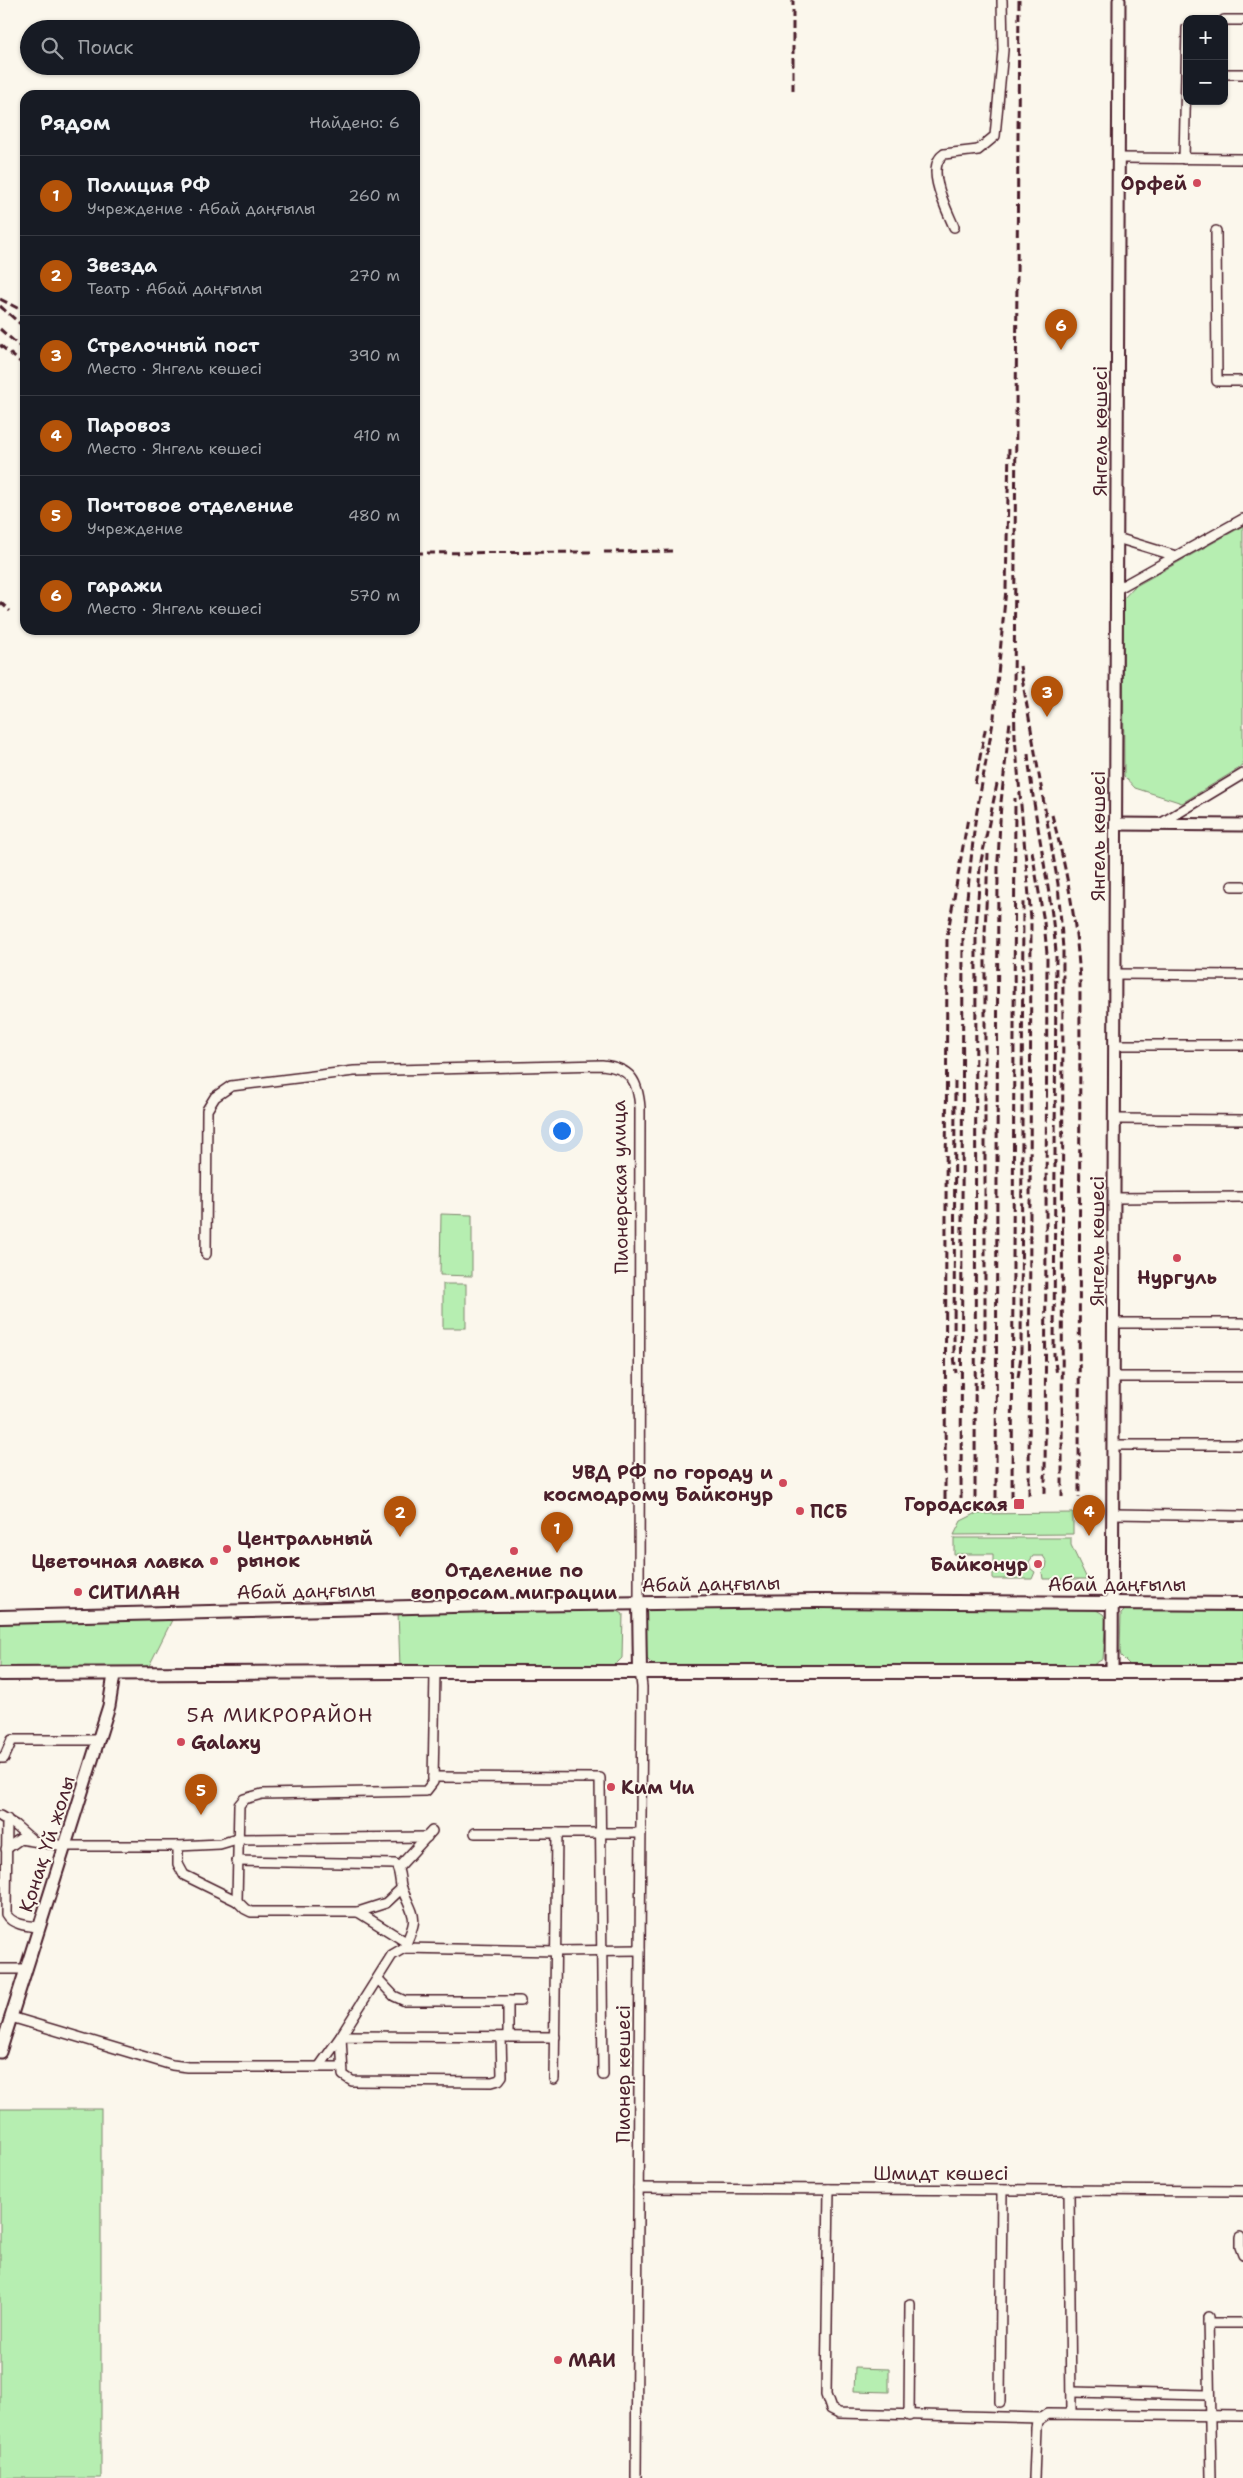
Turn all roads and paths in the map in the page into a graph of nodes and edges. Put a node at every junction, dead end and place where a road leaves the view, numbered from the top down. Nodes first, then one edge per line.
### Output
1 (1002, 0) edge
2 (1119, 0) edge
3 (1228, 20) edge
4 (1243, 20) edge
5 (1228, 74) edge
6 (1243, 74) edge
7 (1185, 105) edge
8 (1119, 158) junction
9 (1184, 159) junction
10 (1243, 160) edge
11 (954, 226) dead end
12 (1216, 231) dead end
13 (1243, 381) edge
14 (1243, 519) edge
15 (1117, 538) junction
16 (1176, 556) junction
17 (1117, 589) junction
18 (1243, 774) edge
19 (1116, 824) junction
20 (1160, 825) junction
21 (1243, 825) edge
22 (1232, 886) dead end
23 (1243, 886) edge
24 (1115, 974) junction
25 (1243, 975) edge
26 (1115, 1045) junction
27 (1243, 1045) edge
28 (1115, 1119) junction
29 (1243, 1120) edge
30 (1243, 1197) edge
31 (1114, 1198) junction
32 (206, 1254) dead end
33 (1114, 1323) junction
34 (1243, 1323) edge
35 (1114, 1377) junction
36 (1243, 1377) edge
37 (1114, 1445) junction
38 (1243, 1445) edge
39 (1113, 1514) junction
40 (1243, 1516) edge
41 (1113, 1603) junction
42 (639, 1604) junction
43 (1243, 1604) edge
44 (0, 1617) edge
45 (640, 1671) junction
46 (435, 1672) junction
47 (1112, 1672) junction
48 (1243, 1672) edge
49 (0, 1674) edge
50 (114, 1675) junction
51 (98, 1740) junction
52 (0, 1758) edge
53 (434, 1777) junction
54 (3, 1818) edge
55 (475, 1833) dead end
56 (556, 1833) junction
57 (600, 1833) junction
58 (641, 1833) junction
59 (31, 1839) junction
60 (237, 1839) junction
61 (65, 1846) junction
62 (178, 1846) junction
63 (6, 1849) junction
64 (237, 1861) junction
65 (398, 1868) junction
66 (402, 1888) junction
67 (2, 1893) edge
68 (237, 1901) junction
69 (358, 1912) junction
70 (39, 1927) junction
71 (405, 1945) junction
72 (640, 1950) junction
73 (556, 1951) junction
74 (602, 1951) junction
75 (0, 1969) edge
76 (26, 1969) junction
77 (378, 1979) junction
78 (508, 2001) junction
79 (520, 2001) dead end
80 (11, 2017) junction
81 (341, 2036) junction
82 (505, 2037) junction
83 (555, 2037) junction
84 (0, 2052) edge
85 (319, 2067) junction
86 (342, 2067) junction
87 (603, 2075) dead end
88 (554, 2079) dead end
89 (638, 2188) junction
90 (829, 2189) junction
91 (1002, 2190) junction
92 (1069, 2190) junction
93 (1243, 2191) edge
94 (1240, 2237) dead end
95 (1243, 2255) edge
96 (910, 2304) dead end
97 (1243, 2323) edge
98 (1072, 2392) junction
99 (1208, 2395) junction
100 (1000, 2402) dead end
101 (1071, 2413) junction
102 (909, 2416) junction
103 (1208, 2416) junction
104 (1243, 2416) edge
105 (1040, 2418) junction
106 (636, 2478) edge
107 (1034, 2478) edge
108 (1211, 2478) edge

1 - 11 street
2 - 8 street, Янгель көшесі
3 - 4 street
5 - 6 street
7 - 9 street
8 - 9 street
8 - 15 street, Янгель көшесі
9 - 10 street
12 - 13 street
14 - 16 street
15 - 16 street
15 - 17 street, Янгель көшесі
16 - 17 street
17 - 19 street, Янгель көшесі
18 - 20 street
19 - 20 street
19 - 24 street, Янгель көшесі
20 - 21 street
22 - 23 street
24 - 25 street
24 - 26 street, Янгель көшесі
26 - 27 street
26 - 28 street, Янгель көшесі
28 - 29 street
28 - 31 street, Янгель көшесі
30 - 31 street
31 - 33 street, Янгель көшесі
32 - 42 street, Пионерская улица
33 - 34 street
33 - 35 street, Янгель көшесі
35 - 36 street
35 - 37 street, Янгель көшесі
37 - 38 street
37 - 39 street, Янгель көшесі
39 - 40 street
39 - 41 street, Янгель көшесі
41 - 42 main road, Абай даңғылы
41 - 43 main road, Абай даңғылы
41 - 47 street, Янгель көшесі
42 - 44 main road, Абай даңғылы
42 - 45 main road, Пионерская улица
45 - 46 main road
45 - 47 main road
45 - 58 street, Пионер көшесі
46 - 50 main road
46 - 53 street
47 - 48 main road
49 - 50 main road
50 - 51 street, Қонақ Үй жолы
51 - 52 street
51 - 61 street, Қонақ Үй жолы
53 - 57 street
53 - 60 street
54 - 59 street
54 - 63 street
55 - 56 street
56 - 57 street
56 - 73 street
57 - 58 street
57 - 74 street
58 - 72 street, Пионер көшесі
59 - 61 street
59 - 63 street
60 - 62 street
60 - 64 street
60 - 65 street
61 - 62 street
61 - 70 street, Қонақ Үй жолы
62 - 68 street
63 - 67 street
64 - 65 street
64 - 68 street
65 - 66 street
66 - 69 street
66 - 71 street
67 - 70 street
68 - 69 street
69 - 71 street
70 - 76 street, Қонақ Үй жолы
71 - 73 street
71 - 77 street
72 - 74 street
72 - 89 street, Пионер көшесі
73 - 74 street
73 - 83 street
74 - 87 street
75 - 76 street
76 - 80 street, Қонақ Үй жолы
77 - 78 street
77 - 81 street
78 - 79 street
78 - 82 street
80 - 84 street, Қонақ Үй жолы
80 - 85 street
81 - 82 street
81 - 85 street
81 - 86 street
82 - 83 street
82 - 86 street
83 - 88 street
85 - 86 street
89 - 90 street, Шмидт көшесі
89 - 106 street, Пионер көшесі
90 - 91 street, Шмидт көшесі
90 - 102 street
91 - 92 street, Шмидт көшесі
91 - 100 street
92 - 93 street, Шмидт көшесі
92 - 98 street
94 - 95 street
96 - 102 street
97 - 99 street
98 - 99 street
98 - 101 street
99 - 103 street
101 - 103 street
101 - 105 street
102 - 105 street
103 - 104 street
103 - 108 street
105 - 107 street

